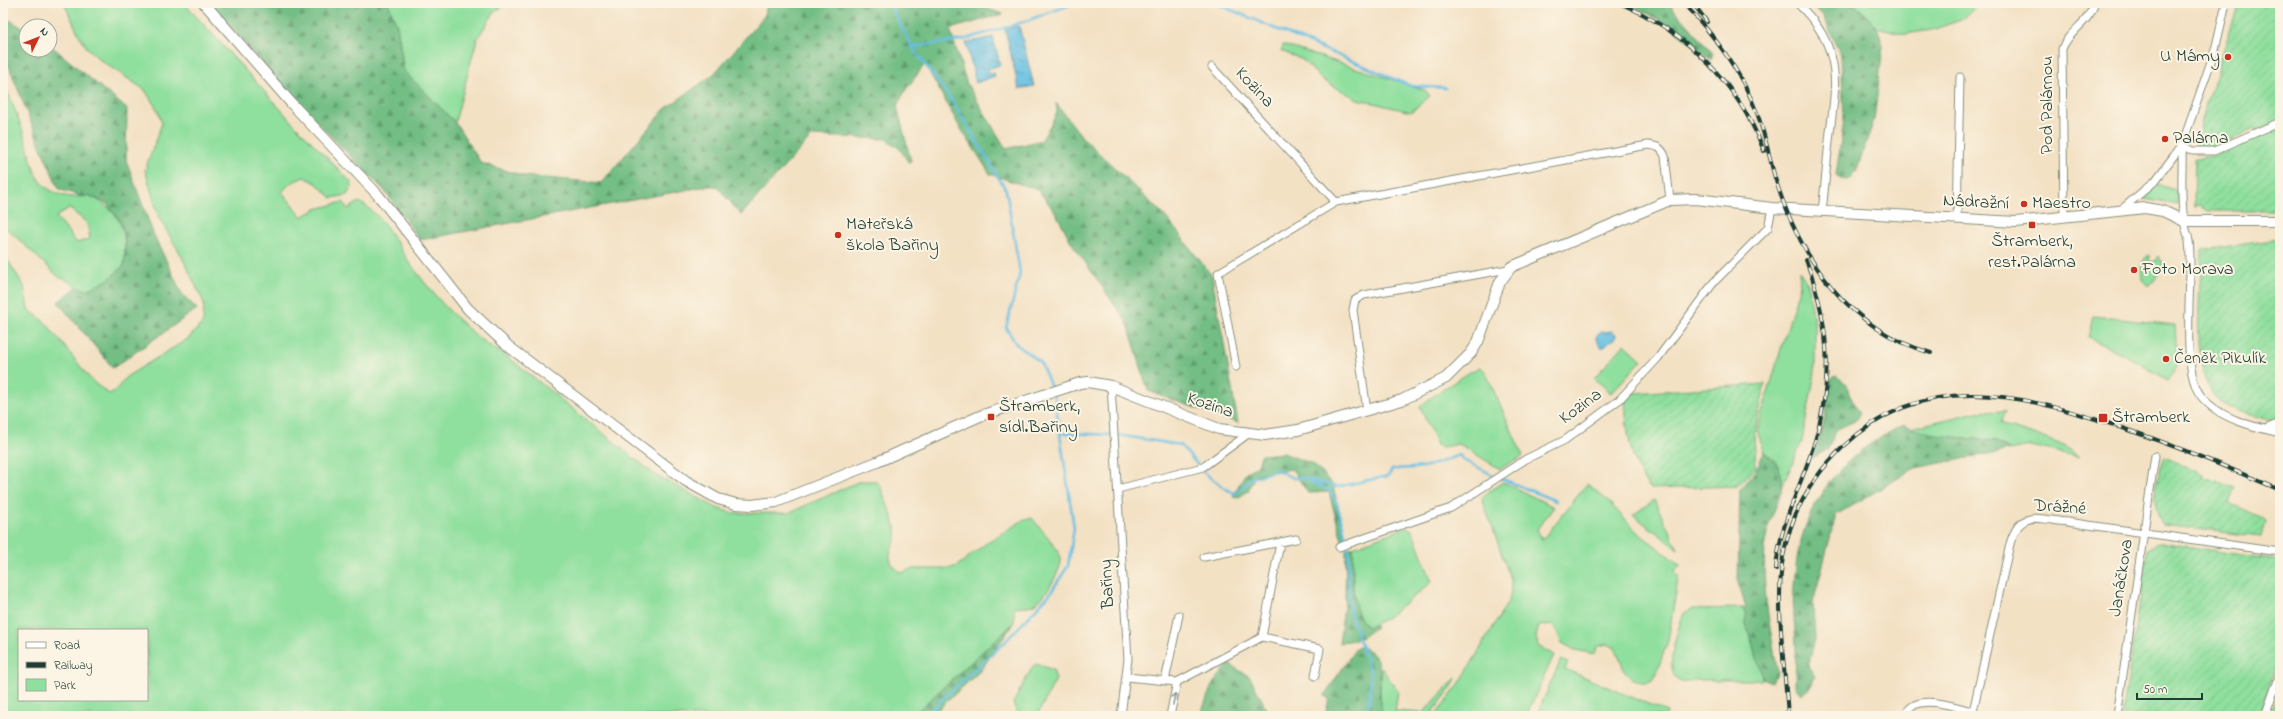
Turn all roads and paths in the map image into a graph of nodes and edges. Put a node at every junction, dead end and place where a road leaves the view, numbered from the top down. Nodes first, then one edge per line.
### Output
1 (204, 3) edge
2 (1797, 3) edge
3 (2094, 3) edge
4 (2226, 3) edge
5 (2232, 3) edge
6 (2224, 14) junction
7 (1212, 67) dead end
8 (1960, 77) dead end
9 (2280, 122) edge
10 (2182, 145) junction
11 (1670, 200) junction
12 (1336, 202) junction
13 (1772, 208) junction
14 (2121, 210) junction
15 (1822, 212) junction
16 (2064, 217) junction
17 (1957, 220) junction
18 (2184, 221) junction
19 (2280, 221) edge
20 (1508, 269) junction
21 (1236, 367) dead end
22 (1111, 386) junction
23 (1366, 412) junction
24 (2280, 423) edge
25 (2265, 430) junction
26 (2280, 432) edge
27 (1248, 434) junction
28 (2155, 456) dead end
29 (1118, 489) junction
30 (2143, 533) junction
31 (1296, 539) dead end
32 (1280, 543) junction
33 (1339, 547) dead end
34 (2280, 552) edge
35 (1204, 557) dead end
36 (1179, 615) dead end
37 (1262, 637) junction
38 (2280, 674) edge
39 (1315, 676) dead end
40 (1127, 677) junction
41 (1165, 681) junction
42 (1177, 682) junction
43 (1972, 714) edge
44 (1121, 716) edge
45 (1170, 716) edge
46 (1905, 716) edge
47 (2116, 716) edge
48 (2265, 716) edge

1 - 22 main road, Kozina
2 - 15 street
3 - 16 street, Pod Palárnou
4 - 6 street
5 - 6 street
6 - 10 street
7 - 12 street, Kozina
8 - 17 street
9 - 10 street
10 - 14 street
10 - 18 street
11 - 12 street
11 - 13 main road
11 - 20 main road
12 - 21 street
13 - 15 main road, Nádražní
13 - 33 street, Kozina
14 - 16 main road, Nádražní
14 - 18 main road, Nádražní
15 - 17 main road, Nádražní
16 - 17 main road, Nádražní
18 - 19 main road
18 - 25 street
20 - 23 main road, Kozina
20 - 23 street
22 - 27 main road, Kozina
22 - 29 street, Bařiny
23 - 27 main road, Kozina
24 - 25 street
25 - 26 street
27 - 29 street
28 - 30 street
29 - 40 street, Bařiny
30 - 34 street, Janáčkova
30 - 43 street, Drážné
30 - 47 street, Janáčkova
31 - 32 street
32 - 35 street
32 - 37 street
36 - 41 street
37 - 39 street
37 - 42 street
38 - 48 street
40 - 41 street
40 - 44 street, Bařiny
41 - 42 street
45 -> 42 street
43 - 46 street, Drážné

